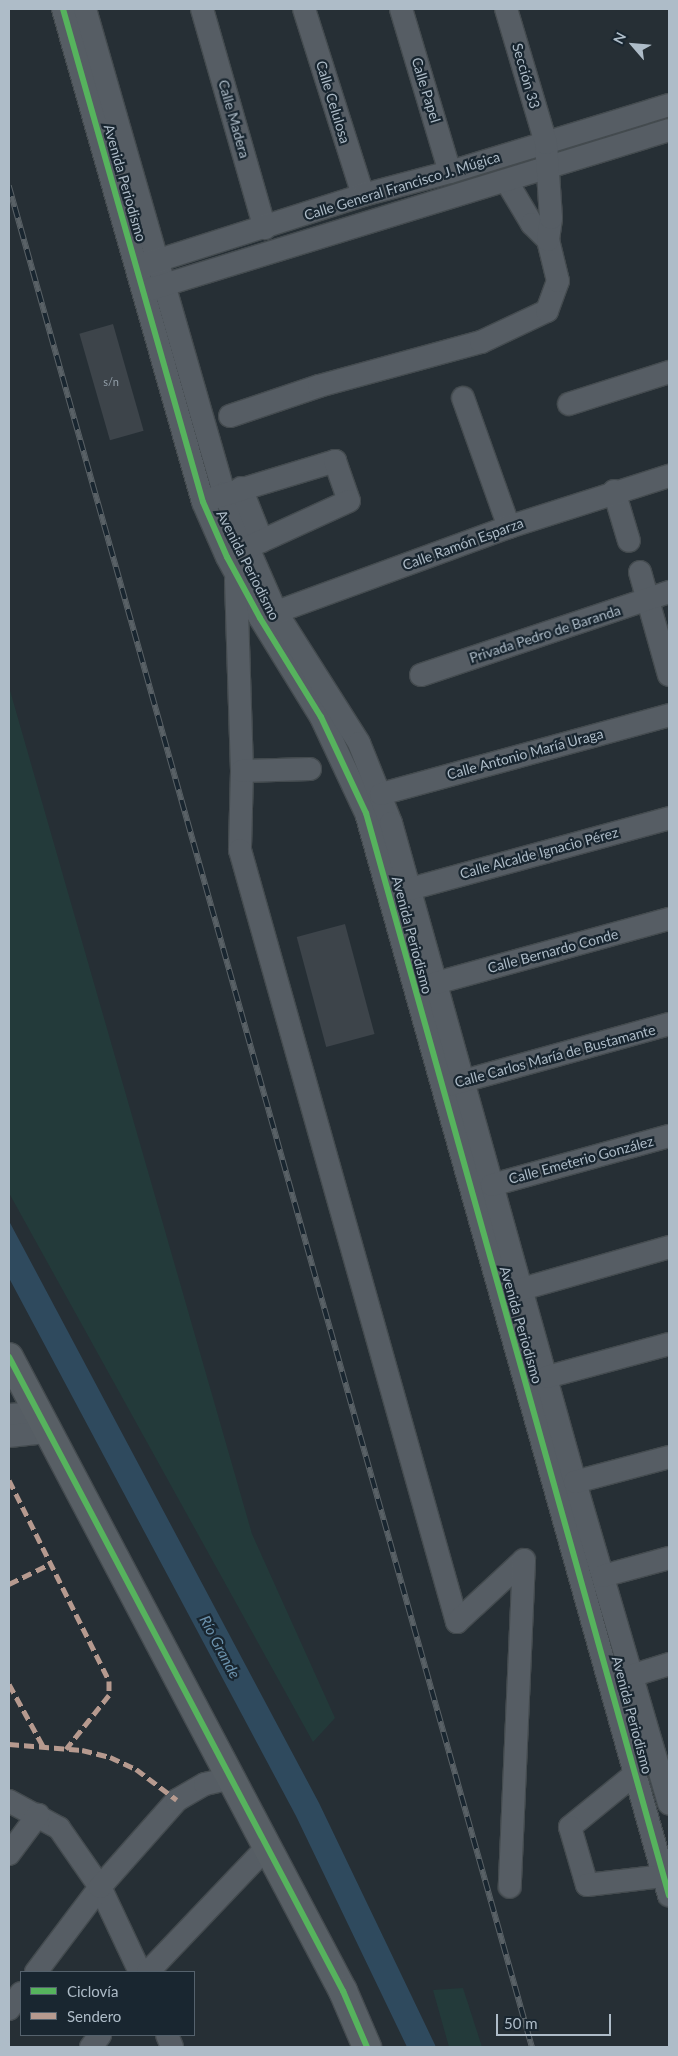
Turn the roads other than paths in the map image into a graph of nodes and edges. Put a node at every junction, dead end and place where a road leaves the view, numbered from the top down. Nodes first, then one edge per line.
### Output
1 (64, 9) edge
2 (85, 9) edge
3 (202, 9) edge
4 (304, 9) edge
5 (401, 9) edge
6 (506, 9) edge
7 (669, 105) edge
8 (669, 130) edge
9 (546, 143) junction
10 (546, 169) junction
11 (450, 172) junction
12 (507, 182) junction
13 (362, 195) junction
14 (265, 228) junction
15 (548, 240) junction
16 (147, 264) junction
17 (164, 283) junction
18 (143, 293) junction
19 (669, 372) edge
20 (463, 398) dead end
21 (569, 404) dead end
22 (230, 416) dead end
23 (669, 476) edge
24 (233, 491) junction
25 (614, 491) junction
26 (203, 502) junction
27 (509, 527) junction
28 (629, 541) dead end
29 (243, 555) junction
30 (640, 572) dead end
31 (669, 592) edge
32 (648, 600) junction
33 (268, 615) junction
34 (421, 675) dead end
35 (669, 675) edge
36 (669, 715) edge
37 (310, 769) dead end
38 (242, 771) junction
39 (381, 794) junction
40 (669, 818) edge
41 (410, 889) junction
42 (669, 919) edge
43 (436, 983) junction
44 (669, 1024) edge
45 (464, 1081) junction
46 (441, 1087) junction
47 (669, 1136) edge
48 (492, 1185) junction
49 (669, 1247) edge
50 (522, 1289) junction
51 (669, 1344) edge
52 (9, 1358) edge
53 (547, 1377) junction
54 (23, 1424) edge
55 (669, 1457) edge
56 (575, 1482) junction
57 (669, 1558) edge
58 (603, 1576) junction
59 (669, 1664) edge
60 (621, 1679) junction
61 (663, 1763) edge
62 (635, 1774) junction
63 (231, 1778) junction
64 (9, 1801) edge
65 (669, 1804) edge
66 (38, 1815) junction
67 (267, 1847) junction
68 (9, 1854) edge
69 (666, 1886) edge
70 (100, 1887) junction
71 (510, 1887) dead end
72 (37, 1971) edge
73 (140, 1971) edge
74 (149, 1971) edge
75 (20, 1994) edge
76 (9, 2010) edge
77 (99, 2036) edge
78 (91, 2047) edge
79 (367, 2047) edge

1 - 16 street, Avenida Periodismo
2 - 16 street, Avenida Periodismo
3 - 14 street, Calle Madera
4 - 13 street, Calle Celulosa
5 - 11 street, Calle Papel
6 - 9 street, Sección 33
7 - 9 street, Calle General Francisco J. Múgica
8 - 10 street, Calle General Francisco J. Múgica
9 - 10 street, Sección 33
9 - 11 street, Calle General Francisco J. Múgica
10 - 12 street, Calle General Francisco J. Múgica
10 - 15 street, Sección 33
11 - 13 street, Calle General Francisco J. Múgica
12 - 15 street
12 - 17 street, Calle General Francisco J. Múgica
13 - 14 street, Calle General Francisco J. Múgica
14 - 16 street, Calle General Francisco J. Múgica
15 - 22 street
16 - 17 street, Avenida Periodismo
16 - 18 street, Avenida Periodismo
17 - 18 street, Calle General Francisco J. Múgica
17 - 24 street, Avenida Periodismo
18 - 26 street, Avenida Periodismo
19 - 21 street
20 - 27 street
23 - 25 street, Calle Ramón Esparza
24 - 26 street
24 - 29 street, Avenida Periodismo
24 - 29 street
25 - 27 street, Calle Ramón Esparza
25 - 28 street
26 - 29 street, Avenida Periodismo
27 - 33 street, Calle Ramón Esparza
29 - 33 street, Avenida Periodismo
29 - 38 street
30 - 32 street
31 - 32 street, Privada Pedro de Baranda
32 - 34 street, Privada Pedro de Baranda
32 - 35 street
33 - 39 street, Avenida Periodismo
33 - 46 street, Avenida Periodismo
36 - 39 street, Calle Antonio María Uraga
37 - 38 street
38 - 71 street
39 - 41 street, Avenida Periodismo
40 - 41 street, Calle Alcalde Ignacio Pérez
41 - 43 street, Avenida Periodismo
42 - 43 street, Calle Bernardo Conde
43 - 45 street, Avenida Periodismo
44 - 45 street, Calle Carlos María de Bustamante
45 - 46 street, Calle Carlos María de Bustamante
45 - 48 street, Avenida Periodismo
46 - 60 street, Avenida Periodismo
47 - 48 street, Calle Emeterio González
48 - 50 street, Avenida Periodismo
49 - 50 street
50 - 53 street, Avenida Periodismo
51 - 53 street
52 - 54 main road
53 - 56 street, Avenida Periodismo
54 - 63 main road
55 - 56 street
56 - 58 street, Avenida Periodismo
57 - 58 street
58 - 60 street, Avenida Periodismo
59 - 60 street
60 - 61 street, Avenida Periodismo
60 - 62 street, Avenida Periodismo
61 - 65 street, Avenida Periodismo
62 - 69 street, Avenida Periodismo
62 - 69 street
63 - 67 main road
63 - 70 street
64 - 66 street
66 - 68 street
66 - 70 street
67 - 74 street
67 - 79 main road
70 - 72 street
70 - 73 street
75 - 76 street
77 - 78 street

